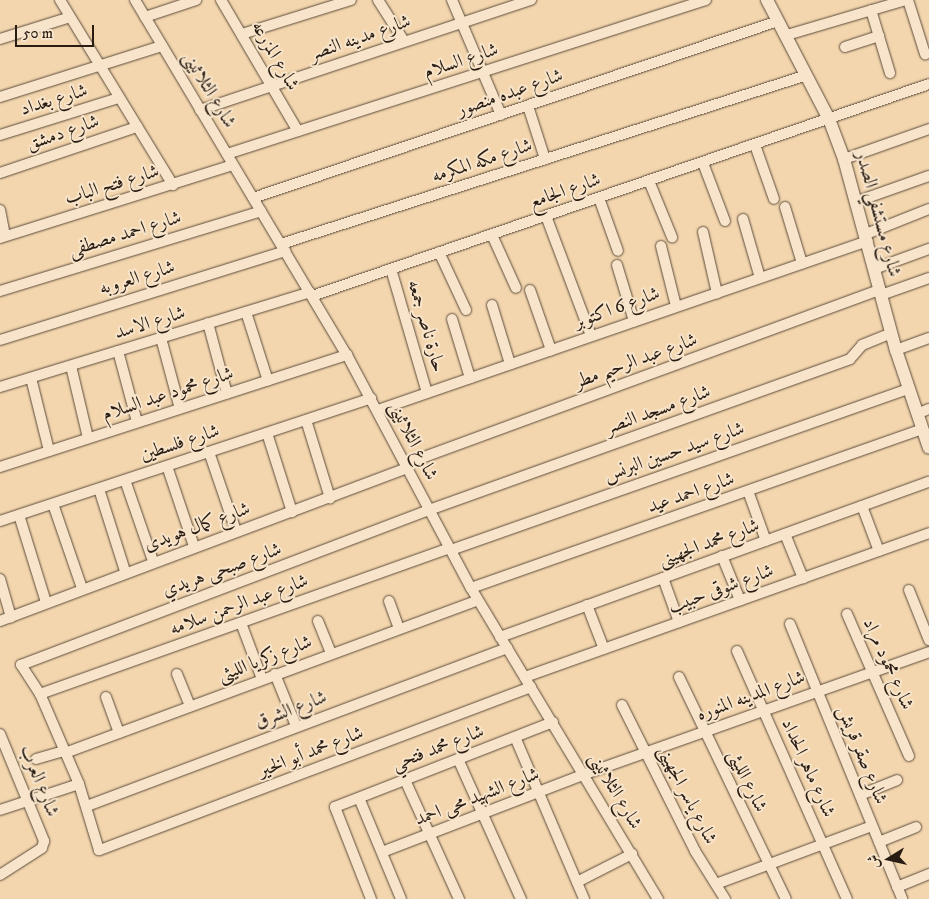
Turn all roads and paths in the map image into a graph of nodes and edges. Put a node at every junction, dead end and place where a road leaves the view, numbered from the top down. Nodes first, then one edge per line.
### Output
1 (60, 0) edge
2 (136, 0) edge
3 (196, 0) edge
4 (221, 0) edge
5 (351, 0) edge
6 (378, 0) edge
7 (452, 0) edge
8 (531, 0) edge
9 (706, 0) edge
10 (767, 0) edge
11 (907, 0) edge
12 (871, 10) junction
13 (70, 17) junction
14 (145, 17) junction
15 (778, 21) junction
16 (465, 22) junction
17 (242, 34) junction
18 (787, 35) junction
19 (879, 36) junction
20 (0, 39) edge
21 (404, 41) junction
22 (162, 46) junction
23 (845, 47) dead end
24 (925, 54) dead end
25 (100, 66) junction
26 (485, 71) junction
27 (807, 74) junction
28 (890, 74) dead end
29 (929, 84) edge
30 (273, 86) junction
31 (0, 97) edge
32 (119, 98) junction
33 (528, 106) junction
34 (200, 110) junction
35 (501, 115) junction
36 (829, 120) junction
37 (137, 126) junction
38 (929, 129) edge
39 (298, 131) junction
40 (0, 135) edge
41 (755, 145) junction
42 (227, 154) junction
43 (545, 159) junction
44 (844, 159) junction
45 (703, 163) junction
46 (233, 165) junction
47 (0, 173) edge
48 (929, 176) edge
49 (649, 181) junction
50 (173, 184) junction
51 (253, 198) junction
52 (599, 198) junction
53 (774, 199) dead end
54 (858, 201) junction
55 (786, 207) dead end
56 (929, 209) edge
57 (0, 210) edge
58 (261, 211) junction
59 (546, 216) junction
60 (743, 219) dead end
61 (725, 221) dead end
62 (703, 232) dead end
63 (492, 235) junction
64 (2, 237) edge
65 (672, 237) dead end
66 (867, 237) junction
67 (661, 246) dead end
68 (283, 247) junction
69 (929, 249) edge
70 (618, 251) dead end
71 (439, 252) junction
72 (802, 263) junction
73 (617, 265) dead end
74 (391, 269) junction
75 (874, 269) junction
76 (760, 278) junction
77 (929, 278) edge
78 (516, 288) dead end
79 (530, 290) dead end
80 (0, 292) edge
81 (880, 292) junction
82 (718, 293) junction
83 (311, 294) junction
84 (492, 305) dead end
85 (676, 306) junction
86 (466, 310) dead end
87 (246, 312) junction
88 (452, 319) dead end
89 (634, 321) junction
90 (208, 324) junction
91 (892, 333) junction
92 (591, 336) junction
93 (161, 338) junction
94 (929, 338) edge
95 (0, 340) edge
96 (551, 350) junction
97 (896, 350) junction
98 (118, 351) junction
99 (347, 355) junction
100 (510, 364) junction
101 (71, 366) junction
102 (30, 378) junction
103 (470, 378) junction
104 (268, 381) junction
105 (0, 387) edge
106 (909, 389) junction
107 (427, 393) junction
108 (227, 394) junction
109 (371, 398) junction
110 (180, 409) junction
111 (378, 410) junction
112 (923, 411) edge
113 (306, 420) junction
114 (137, 422) junction
115 (923, 430) junction
116 (267, 433) junction
117 (88, 438) junction
118 (929, 448) edge
119 (48, 451) junction
120 (208, 452) junction
121 (167, 466) junction
122 (406, 466) junction
123 (0, 467) edge
124 (125, 480) junction
125 (929, 482) edge
126 (98, 489) junction
127 (748, 491) junction
128 (330, 498) junction
129 (53, 504) junction
130 (862, 506) junction
131 (429, 510) junction
132 (292, 512) junction
133 (19, 515) junction
134 (0, 521) edge
135 (236, 531) junction
136 (929, 533) edge
137 (785, 534) junction
138 (766, 541) junction
139 (194, 546) junction
140 (450, 549) junction
141 (879, 551) junction
142 (722, 556) junction
143 (153, 561) junction
144 (125, 571) junction
145 (663, 578) junction
146 (803, 578) junction
147 (0, 579) edge
148 (82, 588) junction
149 (471, 588) junction
150 (909, 590) dead end
151 (478, 600) junction
152 (740, 600) junction
153 (389, 601) dead end
154 (46, 602) junction
155 (587, 605) junction
156 (847, 614) dead end
157 (11, 617) junction
158 (0, 621) edge
159 (318, 621) dead end
160 (679, 622) junction
161 (241, 623) junction
162 (790, 624) dead end
163 (399, 628) junction
164 (500, 637) junction
165 (929, 640) edge
166 (507, 648) junction
167 (604, 649) junction
168 (737, 651) dead end
169 (929, 652) edge
170 (331, 653) junction
171 (873, 672) junction
172 (177, 674) dead end
173 (275, 674) junction
174 (679, 678) dead end
175 (262, 679) junction
176 (528, 682) junction
177 (817, 691) junction
178 (40, 694) junction
179 (106, 697) dead end
180 (622, 705) dead end
181 (190, 706) junction
182 (763, 711) junction
183 (552, 722) junction
184 (296, 726) junction
185 (704, 732) junction
186 (119, 733) junction
187 (0, 734) edge
188 (515, 737) junction
189 (65, 752) junction
190 (645, 752) junction
191 (909, 756) dead end
192 (36, 759) dead end
193 (458, 759) junction
194 (585, 774) junction
195 (405, 780) junction
196 (896, 780) dead end
197 (78, 784) junction
198 (538, 792) junction
199 (860, 795) junction
200 (359, 798) junction
201 (30, 800) junction
202 (87, 806) junction
203 (0, 810) edge
204 (483, 813) junction
205 (872, 826) junction
206 (916, 827) dead end
207 (429, 834) junction
208 (879, 842) junction
209 (823, 845) junction
210 (382, 852) junction
211 (632, 854) junction
212 (768, 864) junction
213 (929, 874) edge
214 (0, 876) edge
215 (577, 882) junction
216 (716, 884) junction
217 (898, 895) edge
218 (371, 899) edge
219 (401, 899) edge
220 (459, 899) edge
221 (521, 899) edge
222 (584, 899) edge
223 (658, 899) edge
224 (725, 899) edge
225 (786, 899) edge
226 (847, 899) edge

1 - 13 street
2 - 14 street, شارع الثلاثينى
3 - 14 street
4 - 17 street, شارع المزرعه
5 - 17 street
6 - 21 street
7 - 16 street
8 - 16 street, شارع مدينه النصر
9 - 26 street, شارع السلام
10 - 15 street, شارع مستشفي الصدر
11 - 12 street
11 - 24 street
12 - 18 street
12 - 19 street
13 - 20 street
13 - 25 street
14 - 22 street, شارع الثلاثينى
15 - 18 street, شارع مستشفي الصدر
15 - 33 street, شارع عبده منصور
16 - 21 street, شارع مدينه النصر
16 - 26 street
17 - 30 street, شارع المزرعه
18 - 27 street, شارع مستشفي الصدر
19 - 23 street
19 - 28 street
21 - 30 street, شارع مدينه النصر
22 - 25 street
22 - 34 street, شارع الثلاثينى
25 - 31 street
25 - 32 street
26 - 35 street
26 - 39 street, شارع السلام
27 - 36 street, شارع مستشفي الصدر
27 - 43 street, شارع مكه المكرمه
29 - 36 street, شارع الجامع
30 - 34 street, شارع مدينه النصر
30 - 39 street, شارع المزرعه
32 - 37 street
32 - 40 street, شارع بغداد
33 - 35 street, شارع عبده منصور
33 - 43 street
34 - 42 street, شارع الثلاثينى
35 - 51 street, شارع عبده منصور
36 - 41 street, شارع الجامع
36 - 44 street, شارع مستشفي الصدر
37 - 47 street, شارع دمشق
37 - 50 street
38 - 44 street
39 - 42 street, شارع السلام
41 - 45 street, شارع الجامع
41 - 53 street
42 - 46 street, شارع الثلاثينى
43 - 68 street, شارع مكه المكرمه
44 - 54 street, شارع مستشفي الصدر
45 - 49 street, شارع الجامع
45 - 61 street
46 - 50 street, شارع فتح الباب
46 - 51 street, شارع الثلاثينى
48 - 54 street
49 - 52 street, شارع الجامع
49 - 65 street
50 - 64 street, شارع فتح الباب
51 - 58 street, شارع الثلاثينى
52 - 59 street, شارع الجامع
52 - 70 street
54 - 66 street, شارع مستشفي الصدر
55 - 72 street
56 - 66 street, شارع 6 اكتوبر
57 - 64 street
58 - 68 street, شارع الثلاثينى
58 - 80 street, شارع احمد مصطفى
59 - 63 street, شارع الجامع
59 - 92 street
60 - 76 street
62 - 82 street
63 - 71 street, شارع الجامع
63 - 78 street
66 - 72 street, شارع 6 اكتوبر
66 - 75 street, شارع مستشفي الصدر
67 - 85 street
68 - 83 street, شارع الثلاثينى
68 - 95 street, شارع العروبه
69 - 75 street
71 - 74 street, شارع الجامع
71 - 86 street
72 - 76 street, شارع 6 اكتوبر
73 - 89 street
74 - 83 street, شارع الجامع
74 - 107 street, حارة ناصر جمعه
75 - 81 street, شارع مستشفي الصدر
76 - 82 street, شارع 6 اكتوبر
77 - 81 street, شارع عبد الرحيم مطر
79 - 96 street
81 - 91 street, شارع مستشفي الصدر
81 - 122 street, شارع عبد الرحيم مطر
82 - 85 street, شارع 6 اكتوبر
83 - 87 street, شارع الاسد
83 - 99 street, شارع الثلاثينى
84 - 100 street
85 - 89 street, شارع 6 اكتوبر
87 - 90 street, شارع الاسد
87 - 104 street
88 - 103 street
89 - 92 street, شارع 6 اكتوبر
90 - 93 street, شارع الاسد
90 - 108 street
91 - 97 street, شارع مستشفي الصدر
91 - 131 street, شارع مسجد النصر
92 - 96 street, شارع 6 اكتوبر
93 - 98 street, شارع الاسد
93 - 110 street
94 - 97 street
96 - 100 street, شارع 6 اكتوبر
97 - 106 street, شارع مستشفي الصدر
98 - 101 street, شارع الاسد
98 - 114 street
99 - 104 street, شارع محمود عبد السلام
99 - 109 street, شارع الثلاثينى
100 - 103 street, شارع 6 اكتوبر
101 - 102 street, شارع الاسد
101 - 117 street
102 - 105 street, شارع الاسد
102 - 119 street
103 - 107 street, شارع 6 اكتوبر
104 - 108 street, شارع محمود عبد السلام
106 - 112 street, شارع مستشفي الصدر
106 - 140 street, شارع سيد حسين البرنس
107 - 111 street, شارع 6 اكتوبر
108 - 110 street, شارع محمود عبد السلام
109 - 111 street, شارع الثلاثينى
109 - 113 street, شارع فلسطين
110 - 114 street, شارع محمود عبد السلام
111 - 122 street, شارع الثلاثينى
112 - 115 street, شارع مستشفي الصدر
113 - 116 street, شارع فلسطين
113 - 128 street
114 - 117 street, شارع محمود عبد السلام
115 - 118 street, شارع مستشفي الصدر
115 - 127 street, شارع احمد عيد
116 - 120 street, شارع فلسطين
116 - 132 street
117 - 119 street, شارع محمود عبد السلام
119 - 123 street, شارع محمود عبد السلام
120 - 121 street, شارع فلسطين
120 - 135 street
121 - 124 street, شارع فلسطين
121 - 139 street
122 - 128 street, شارع كمال هويدى
122 - 131 street, شارع الثلاثينى
124 - 126 street, شارع فلسطين
124 - 143 street
125 - 130 street, شارع محمد الجهينى
126 - 129 street, شارع فلسطين
126 - 144 street
127 - 138 street
127 - 149 street, شارع احمد عيد
128 - 132 street, شارع كمال هويدى
129 - 133 street, شارع فلسطين
129 - 148 street
130 - 137 street, شارع محمد الجهينى
130 - 141 street
131 - 140 street, شارع الثلاثينى
131 - 178 street, شارع صبحى هريدي
132 - 135 street, شارع كمال هويدى
133 - 134 street, شارع فلسطين
133 - 154 street
135 - 139 street, شارع كمال هويدى
136 - 141 street, شارع شوقى حبيب
137 - 138 street, شارع محمد الجهينى
137 - 146 street
138 - 142 street, شارع محمد الجهينى
139 - 143 street, شارع كمال هويدى
140 - 149 street, شارع الثلاثينى
140 - 161 street, شارع عبد الرحمن سلامه
141 - 146 street, شارع شوقى حبيب
142 - 145 street, شارع محمد الجهينى
142 - 152 street
143 - 144 street, شارع كمال هويدى
144 - 148 street, شارع كمال هويدى
145 - 155 street, شارع محمد الجهينى
145 - 160 street
146 - 152 street, شارع شوقى حبيب
147 - 157 street
148 - 154 street, شارع كمال هويدى
149 - 151 street, شارع الثلاثينى
150 - 165 street
151 - 163 street, شارع زكريا الليثى
151 - 164 street, شارع الثلاثينى
152 - 160 street, شارع شوقى حبيب
153 - 163 street
154 - 157 street, شارع كمال هويدى
155 - 164 street, شارع محمد الجهينى
155 - 167 street
156 - 171 street, شارع محمود مراد
157 - 158 street, شارع كمال هويدى
159 - 170 street
160 - 167 street, شارع شوقى حبيب
161 - 175 street
161 - 178 street, شارع عبد الرحمن سلامه
162 - 177 street, شارع صقر قريش
163 - 170 street, شارع زكريا الليثى
164 - 166 street, شارع الثلاثينى
166 - 176 street, شارع الثلاثينى
166 - 184 street, شارع الشرق
167 - 176 street, شارع شوقى حبيب
168 - 182 street, شارع ماهر الحداد
169 - 171 street, شارع المدينه المنوره
170 - 173 street, شارع زكريا الليثى
171 - 177 street, شارع المدينه المنوره
171 - 191 street, شارع محمود مراد
172 - 181 street
173 - 175 street, شارع زكريا الليثى
173 - 184 street
174 - 185 street, شارع الليثى
175 - 181 street, شارع زكريا الليثى
176 - 183 street, شارع الثلاثينى
176 - 202 street, شارع محمد أبو الخير
177 - 182 street, شارع المدينه المنوره
177 - 199 street, شارع صقر قريش
178 - 189 street
179 - 186 street
180 - 190 street, شارع ياسر الجهينى
181 - 186 street, شارع زكريا الليثى
182 - 185 street, شارع المدينه المنوره
182 - 209 street, شارع ماهر الحداد
183 - 188 street, شارع محمد فتحي
183 - 194 street, شارع الثلاثينى
184 - 202 street, شارع الشرق
185 - 190 street, شارع المدينه المنوره
185 - 212 street, شارع الليثى
186 - 189 street, شارع زكريا الليثى
187 - 201 street, شارع العرب
188 - 193 street, شارع محمد فتحي
188 - 198 street
189 - 192 street, شارع زكريا الليثى
189 - 197 street
190 - 194 street, شارع المدينه المنوره
190 - 216 street, شارع ياسر الجهينى
193 - 195 street, شارع محمد فتحي
193 - 204 street
194 - 198 street, شارع الشهيد محى احمد
194 - 211 street, شارع الثلاثينى
195 - 200 street, شارع محمد فتحي
195 - 207 street
196 - 199 street
197 - 201 street
197 - 202 street
198 - 204 street, شارع الشهيد محى احمد
198 - 215 street
199 - 205 street, شارع صقر قريش
200 - 210 street
200 - 218 street, شارع محمد فتحي
201 - 203 street
201 - 214 street, شارع العرب
204 - 207 street, شارع الشهيد محى احمد
204 - 221 street
205 - 208 street, شارع صقر قريش
205 - 209 street
206 - 208 street
207 - 210 street, شارع الشهيد محى احمد
207 - 220 street
208 - 217 street, شارع صقر قريش
209 - 212 street
209 - 226 street, شارع ماهر الحداد
210 - 219 street
211 - 215 street
211 - 223 street, شارع الثلاثينى
212 - 216 street
212 - 225 street, شارع الليثى
213 - 217 street
215 - 222 street
216 - 224 street, شارع ياسر الجهينى

